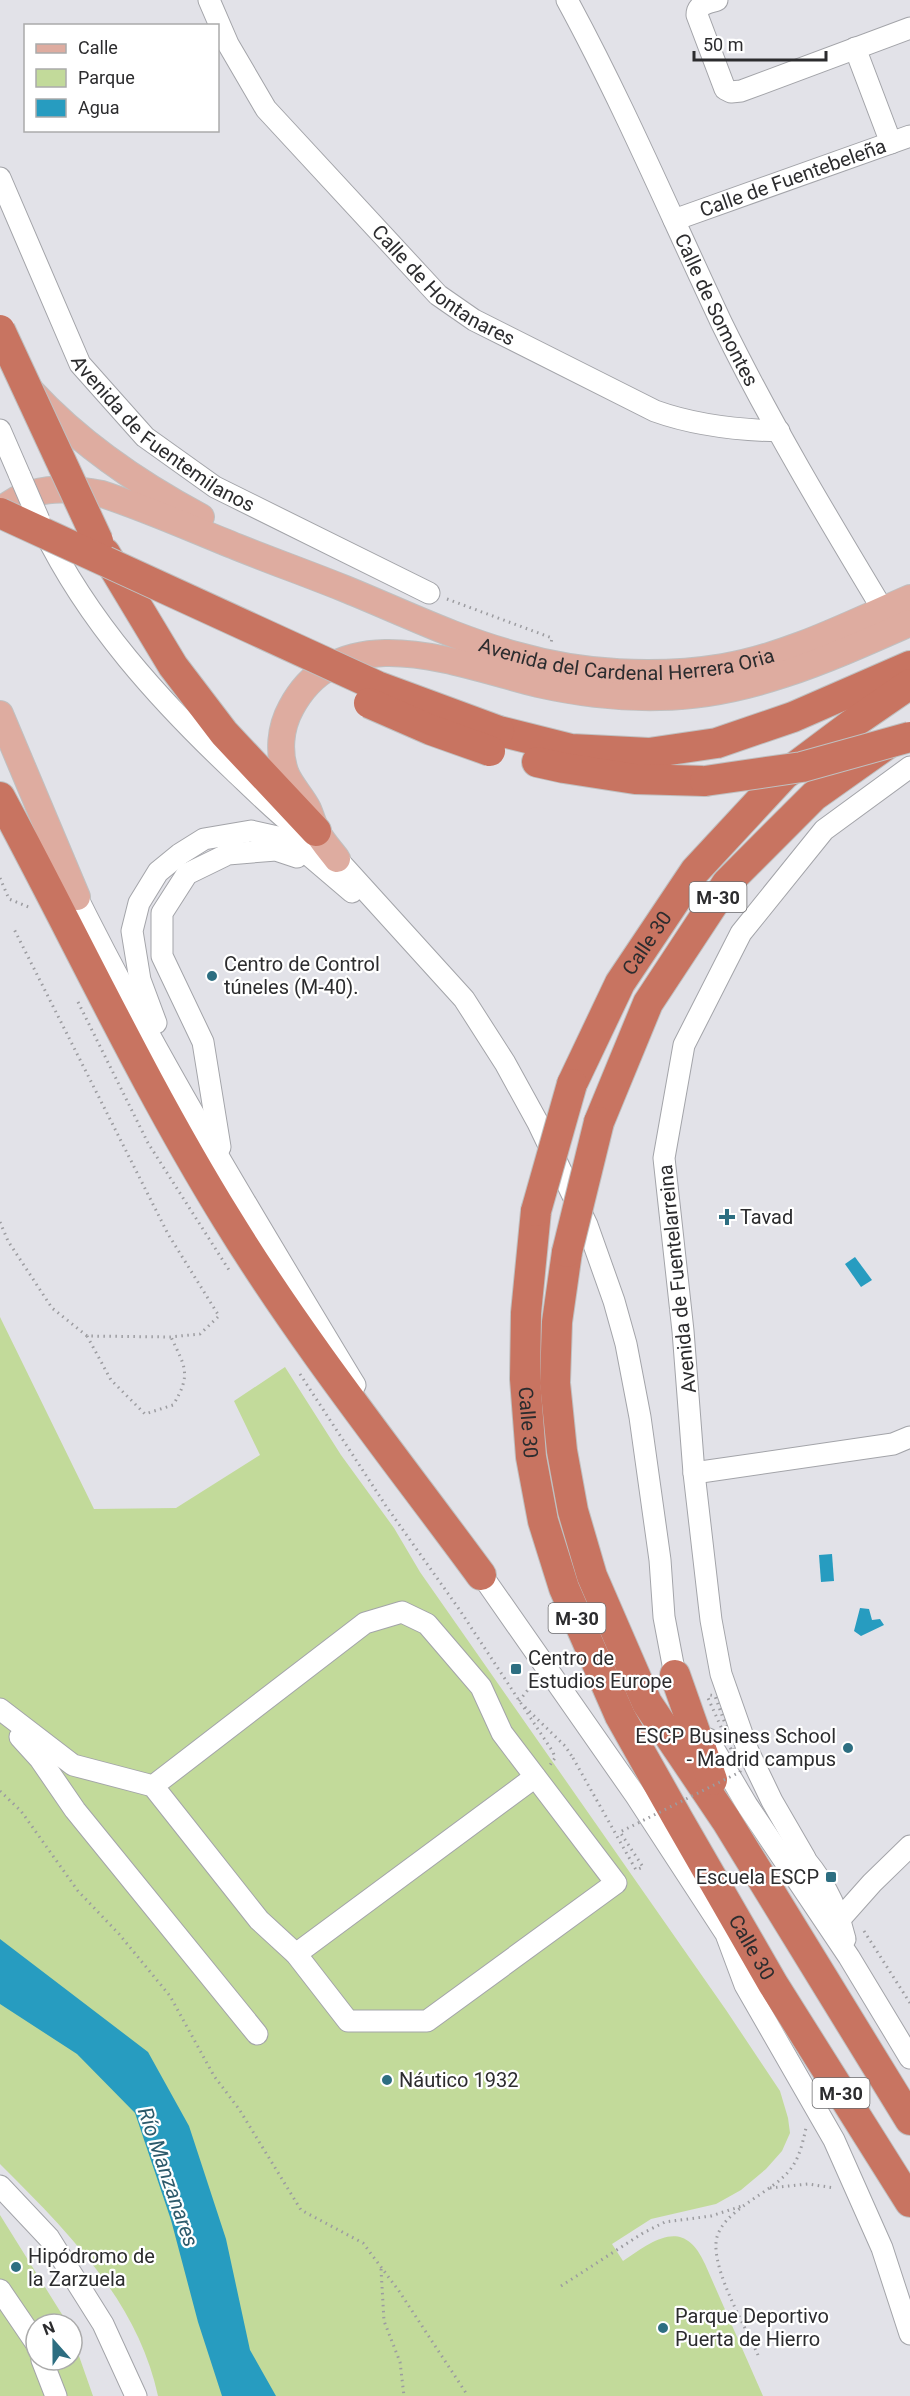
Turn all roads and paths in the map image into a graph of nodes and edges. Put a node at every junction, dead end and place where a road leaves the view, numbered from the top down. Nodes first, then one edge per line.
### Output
1 (208, 0) edge
2 (567, 0) edge
3 (717, 0) edge
4 (219, 24) edge
5 (219, 24) edge
6 (910, 28) edge
7 (855, 48) junction
8 (901, 139) edge
9 (0, 178) edge
10 (674, 220) junction
11 (0, 330) edge
12 (0, 357) edge
13 (0, 430) edge
14 (779, 431) junction
15 (0, 513) edge
16 (0, 536) edge
17 (343, 588) junction
18 (429, 592) joint
19 (910, 598) edge
20 (883, 610) junction
21 (910, 623) edge
22 (547, 663) junction
23 (910, 666) edge
24 (910, 684) edge
25 (0, 714) edge
26 (910, 731) edge
27 (910, 737) edge
28 (0, 740) edge
29 (495, 741) junction
30 (910, 767) edge
31 (0, 797) edge
32 (316, 831) junction
33 (329, 862) junction
34 (77, 897) junction
35 (14, 929) dead end
36 (182, 1091) junction
37 (222, 1163) junction
38 (0, 1222) edge
39 (87, 1336) junction
40 (171, 1337) junction
41 (910, 1437) edge
42 (694, 1473) junction
43 (481, 1575) junction
44 (675, 1675) junction
45 (531, 1686) dead end
46 (519, 1701) junction
47 (0, 1708) edge
48 (0, 1714) edge
49 (731, 1765) junction
50 (535, 1777) junction
51 (153, 1786) junction
52 (0, 1791) edge
53 (726, 1820) junction
54 (910, 1846) edge
55 (805, 1858) junction
56 (872, 1883) junction
57 (832, 1899) junction
58 (840, 1919) junction
59 (863, 1929) dead end
60 (726, 1934) junction
61 (296, 1954) junction
62 (849, 1957) junction
63 (773, 1984) junction
64 (910, 2003) edge
65 (257, 2034) dead end
66 (910, 2058) edge
67 (807, 2120) dead end
68 (910, 2120) edge
69 (0, 2186) edge
70 (769, 2189) junction
71 (837, 2189) dead end
72 (910, 2202) edge
73 (744, 2205) junction
74 (379, 2265) junction
75 (561, 2286) dead end
76 (0, 2290) edge
77 (24, 2325) edge
78 (910, 2334) edge
79 (758, 2355) dead end
80 (47, 2372) edge
81 (56, 2396) edge
82 (136, 2396) edge
83 (404, 2396) edge
84 (468, 2396) edge

1 - 4 street, Calle de Hontanares
2 - 10 street, Calle de Somontes
3 - 7 street
5 - 14 street, Calle de Hontanares
6 - 7 street
7 - 8 street
8 - 10 street, Calle de Fuentebeleña
9 - 18 street, Avenida de Fuentemilanos
10 - 14 street, Calle de Somontes
11 - 32 highway, bridge
12 - 17 main road
13 - 33 street, bridge
14 - 20 street, Calle de Somontes
15 - 17 main road
15 - 29 highway, bridge
16 - 29 highway, bridge
17 - 22 main road, Avenida del Cardenal Herrera Oria
18 - 22 path
19 - 20 main road, Avenida del Cardenal Herrera Oria
20 - 22 main road, Avenida del Cardenal Herrera Oria
21 - 32 main road, Avenida del Cardenal Herrera Oria
23 - 29 highway
24 - 63 highway, Calle 30 / M-30, bridge
25 - 34 main road
26 - 53 highway, Calle 30 / M-30, bridge
27 - 29 highway, bridge
28 - 34 street
30 - 42 street, Avenida de Fuentelarreina
31 - 43 highway
32 - 33 main road, Avenida del Cardenal Herrera Oria
33 - 36 street
33 - 37 street
33 - 44 street
34 - 36 street
35 - 40 path
36 - 37 street
37 - 43 street
38 - 39 path
39 - 40 path
39 - 40 path
41 - 42 street
42 - 55 street, Avenida de Fuentelarreina
43 - 60 street
44 - 49 street
44 - 53 highway
45 - 46 path
46 - 49 path, bridge
46 - 50 path
47 - 51 street
48 - 65 street
49 - 55 street, Avenida de Fuentelarreina
49 - 62 street
50 - 51 street
50 - 61 street
50 - 61 street
51 - 61 street
52 - 74 path
53 - 68 highway, Calle 30 / M-30
54 - 56 street
55 - 57 street, Avenida de Fuentelarreina
56 - 57 street
56 - 58 street
57 - 58 street, Avenida de Fuentelarreina
58 - 62 street, Avenida de Fuentelarreina
59 - 64 path
60 - 63 highway
60 - 78 street
62 - 66 street
63 - 72 highway, Calle 30 / M-30
67 - 70 path
69 - 82 street
70 - 71 path
70 - 73 path
73 - 75 path
73 - 79 path
74 - 83 path
74 - 84 path
76 - 77 street
80 - 81 street

